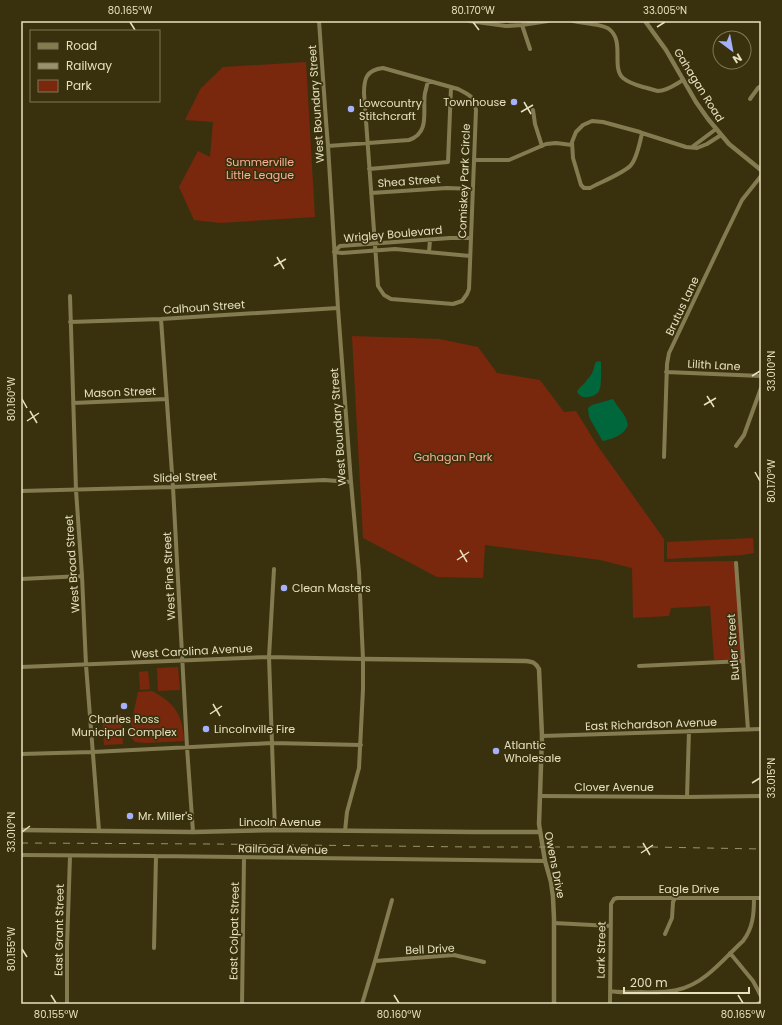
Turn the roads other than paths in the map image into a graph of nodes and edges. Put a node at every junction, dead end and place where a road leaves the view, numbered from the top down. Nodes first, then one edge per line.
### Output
1 (319, 21) edge
2 (469, 21) edge
3 (548, 21) edge
4 (573, 21) edge
5 (646, 21) edge
6 (522, 25) junction
7 (530, 49) dead end
8 (683, 80) junction
9 (428, 81) junction
10 (761, 86) edge
11 (451, 87) junction
12 (750, 99) dead end
13 (533, 110) dead end
14 (716, 129) junction
15 (642, 133) junction
16 (721, 135) junction
17 (368, 142) junction
18 (328, 146) junction
19 (542, 146) junction
20 (572, 146) junction
21 (692, 147) junction
22 (474, 160) junction
23 (370, 168) junction
24 (761, 170) edge
25 (761, 176) edge
26 (473, 189) junction
27 (371, 193) junction
28 (471, 238) junction
29 (430, 240) junction
30 (375, 243) junction
31 (376, 250) junction
32 (334, 252) junction
33 (429, 252) junction
34 (470, 256) junction
35 (70, 296) dead end
36 (338, 308) junction
37 (161, 319) junction
38 (70, 322) junction
39 (666, 372) junction
40 (761, 376) edge
41 (761, 388) edge
42 (167, 399) junction
43 (73, 403) junction
44 (736, 446) dead end
45 (664, 456) dead end
46 (350, 482) junction
47 (173, 487) junction
48 (76, 490) junction
49 (21, 491) edge
50 (736, 563) dead end
51 (274, 570) dead end
52 (82, 576) junction
53 (21, 579) edge
54 (268, 657) junction
55 (363, 659) junction
56 (183, 661) junction
57 (743, 661) junction
58 (86, 665) junction
59 (639, 666) dead end
60 (21, 667) edge
61 (761, 729) edge
62 (748, 730) junction
63 (689, 731) junction
64 (542, 736) junction
65 (272, 743) junction
66 (361, 745) junction
67 (187, 747) junction
68 (93, 752) junction
69 (21, 754) edge
70 (540, 796) junction
71 (761, 796) edge
72 (687, 797) junction
73 (539, 824) junction
74 (21, 830) edge
75 (275, 830) junction
76 (99, 831) junction
77 (345, 831) junction
78 (193, 832) junction
79 (525, 832) junction
80 (540, 832) junction
81 (21, 856) edge
82 (70, 856) junction
83 (156, 856) junction
84 (244, 858) junction
85 (545, 861) junction
86 (617, 898) joint
87 (675, 898) junction
88 (754, 898) junction
89 (761, 898) edge
90 (392, 900) dead end
91 (554, 923) junction
92 (611, 926) junction
93 (665, 934) dead end
94 (154, 948) dead end
95 (730, 953) junction
96 (375, 961) junction
97 (484, 962) dead end
98 (610, 990) junction
99 (761, 996) edge
100 (761, 1002) edge
101 (67, 1004) edge
102 (242, 1004) edge
103 (362, 1004) edge
104 (554, 1004) edge
105 (610, 1004) edge
106 (758, 1004) edge

1 - 18 street, West Boundary Street
2 - 6 street
3 - 6 street
4 - 8 street
5 - 8 street, Gahagan Road
6 - 7 street
8 - 14 street, Gahagan Road
9 - 11 street, Comiskey Park Circle
9 - 17 street
9 - 17 street, Comiskey Park Circle
10 - 12 street
11 - 22 street, Comiskey Park Circle
11 - 23 street
13 - 19 street
14 - 16 street, Gahagan Road
14 - 21 street
15 - 20 street
15 - 20 street
15 - 21 street
16 - 21 street
16 - 24 street, Gahagan Road
17 - 18 street
17 - 23 street, Comiskey Park Circle
18 - 32 street, West Boundary Street
19 - 20 street
19 - 22 street
22 - 26 street, Comiskey Park Circle
23 - 27 street, Comiskey Park Circle
25 - 39 street, Brutus Lane
26 - 27 street, Shea Street
26 - 28 street, Comiskey Park Circle
27 - 30 street, Comiskey Park Circle
28 - 29 street, Wrigley Boulevard
28 - 34 street, Comiskey Park Circle
29 - 30 street, Wrigley Boulevard
29 - 33 street
30 - 31 street, Comiskey Park Circle
30 - 32 street, Wrigley Boulevard
31 - 32 street, Wrigley Boulevard
31 - 33 street, Wrigley Boulevard
31 - 34 street, Comiskey Park Circle
32 - 36 street, West Boundary Street
33 - 34 street, Wrigley Boulevard
35 - 38 street, West Broad Street
36 - 37 street, Calhoun Street
36 - 46 street, West Boundary Street
37 - 38 street, Calhoun Street
37 - 42 street, West Pine Street
38 - 43 street, West Broad Street
39 - 40 street, Lilith Lane
39 - 45 street, Brutus Lane
41 - 44 street
42 - 43 street, Mason Street
42 - 47 street, West Pine Street
43 - 48 street, West Broad Street
46 - 47 street, Slidel Street
46 - 55 street, West Boundary Street
47 - 48 street, Slidel Street
47 - 56 street, West Pine Street
48 - 49 street, Slidel Street
48 - 52 street, West Broad Street
50 - 57 street, Butler Street
51 - 54 street
52 - 53 street
52 - 58 street, West Broad Street
54 - 55 street, West Carolina Avenue
54 - 56 street, West Carolina Avenue
54 - 65 street
55 - 64 street, Owens Drive
55 - 66 street, West Boundary Street
56 - 58 street, West Carolina Avenue
56 - 67 street, West Pine Street
57 - 59 street
57 - 62 street, Butler Street
58 - 60 street, West Carolina Avenue
58 - 68 street, West Broad Street
61 - 62 street, East Richardson Avenue
62 - 63 street, East Richardson Avenue
63 - 64 street, East Richardson Avenue
63 - 72 street
64 - 70 street, Owens Drive
65 - 66 street
65 - 67 street
65 - 75 street
66 - 77 street, West Boundary Street
67 - 68 street
67 - 78 street, West Pine Street
68 - 69 street
68 - 76 street, West Broad Street
70 - 72 street, Clover Avenue
70 - 73 street, Owens Drive
71 - 72 street, Clover Avenue
73 - 79 street
73 - 80 street, Owens Drive
74 - 76 street, Lincoln Avenue
75 - 77 street, Lincoln Avenue
75 - 78 street, Lincoln Avenue
76 - 78 street, Lincoln Avenue
77 - 79 street, Lincoln Avenue
79 - 80 street, Lincoln Avenue
80 - 85 street, Owens Drive
81 - 82 street, Railroad Avenue
82 - 83 street, Railroad Avenue
82 - 101 street, East Grant Street
83 - 84 street, Railroad Avenue
83 - 94 street
84 - 85 street, Railroad Avenue
84 - 102 street, East Colpat Street
85 - 91 street, Owens Drive
86 - 87 street, Eagle Drive
86 - 92 street, Lark Street
87 - 88 street, Eagle Drive
87 - 93 street
88 - 89 street, Eagle Drive
88 - 95 street
90 - 96 street
91 - 92 street
91 - 104 street, Owens Drive
92 - 98 street, Lark Street
95 - 98 street
95 - 99 street
96 - 97 street, Bell Drive
96 - 103 street
98 - 105 street, Lark Street
100 - 106 street

